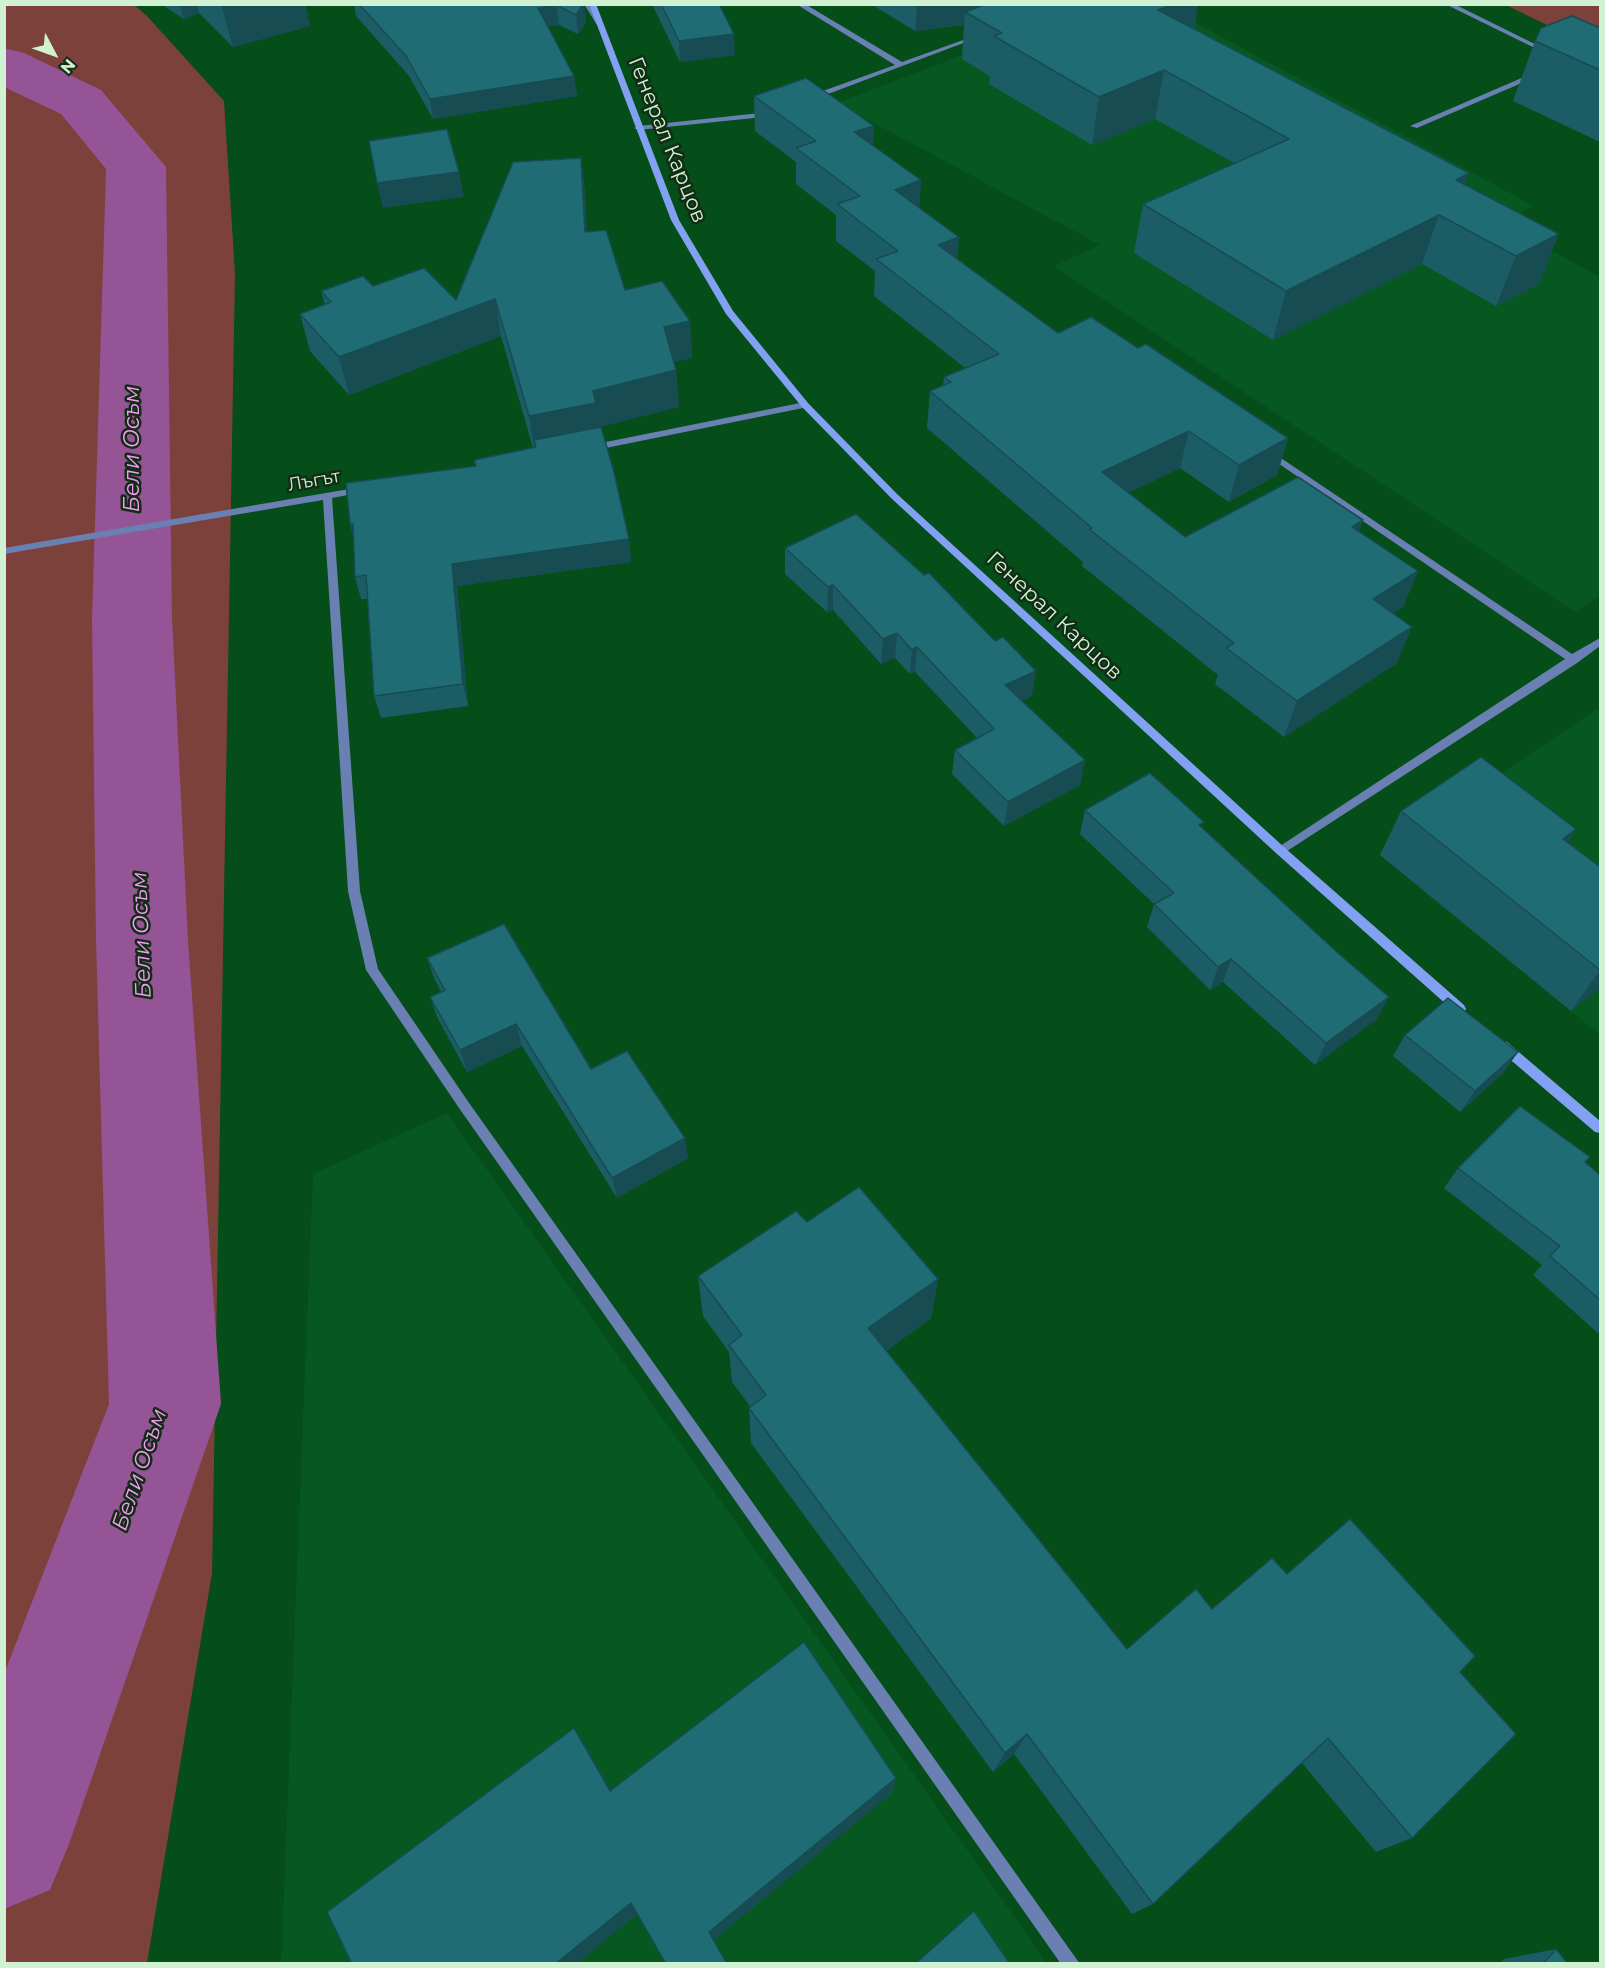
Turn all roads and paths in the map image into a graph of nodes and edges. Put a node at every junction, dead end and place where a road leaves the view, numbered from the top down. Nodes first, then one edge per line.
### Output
1 (587, 4) edge
2 (592, 4) edge
3 (799, 4) edge
4 (1448, 4) edge
5 (988, 33) edge
6 (605, 37) junction
7 (1558, 57) edge
8 (901, 65) junction
9 (1547, 71) edge
10 (802, 102) edge
11 (780, 110) edge
12 (1414, 126) dead end
13 (638, 128) junction
14 (805, 405) junction
15 (1258, 446) edge
16 (576, 450) edge
17 (372, 488) edge
18 (327, 496) junction
19 (4, 551) edge
20 (1600, 641) edge
21 (1573, 660) junction
22 (1281, 852) junction
23 (1473, 1021) edge
24 (1491, 1036) edge
25 (1600, 1128) edge
26 (1072, 1964) edge

1 - 6 street, Генерал Карцов
2 - 6 main road, Генерал Карцов
3 - 8 street
4 - 7 street
5 - 8 street
6 - 13 main road, Генерал Карцов
8 - 10 street
9 - 12 street
11 - 13 street
13 - 14 main road, Генерал Карцов
14 - 16 street
14 - 22 main road, Генерал Карцов
15 - 21 street
17 - 18 street, Лъгът
18 - 19 street, Лъгът
18 - 26 street
20 - 21 street
21 - 22 street
22 - 23 main road, Генерал Карцов
24 - 25 main road

